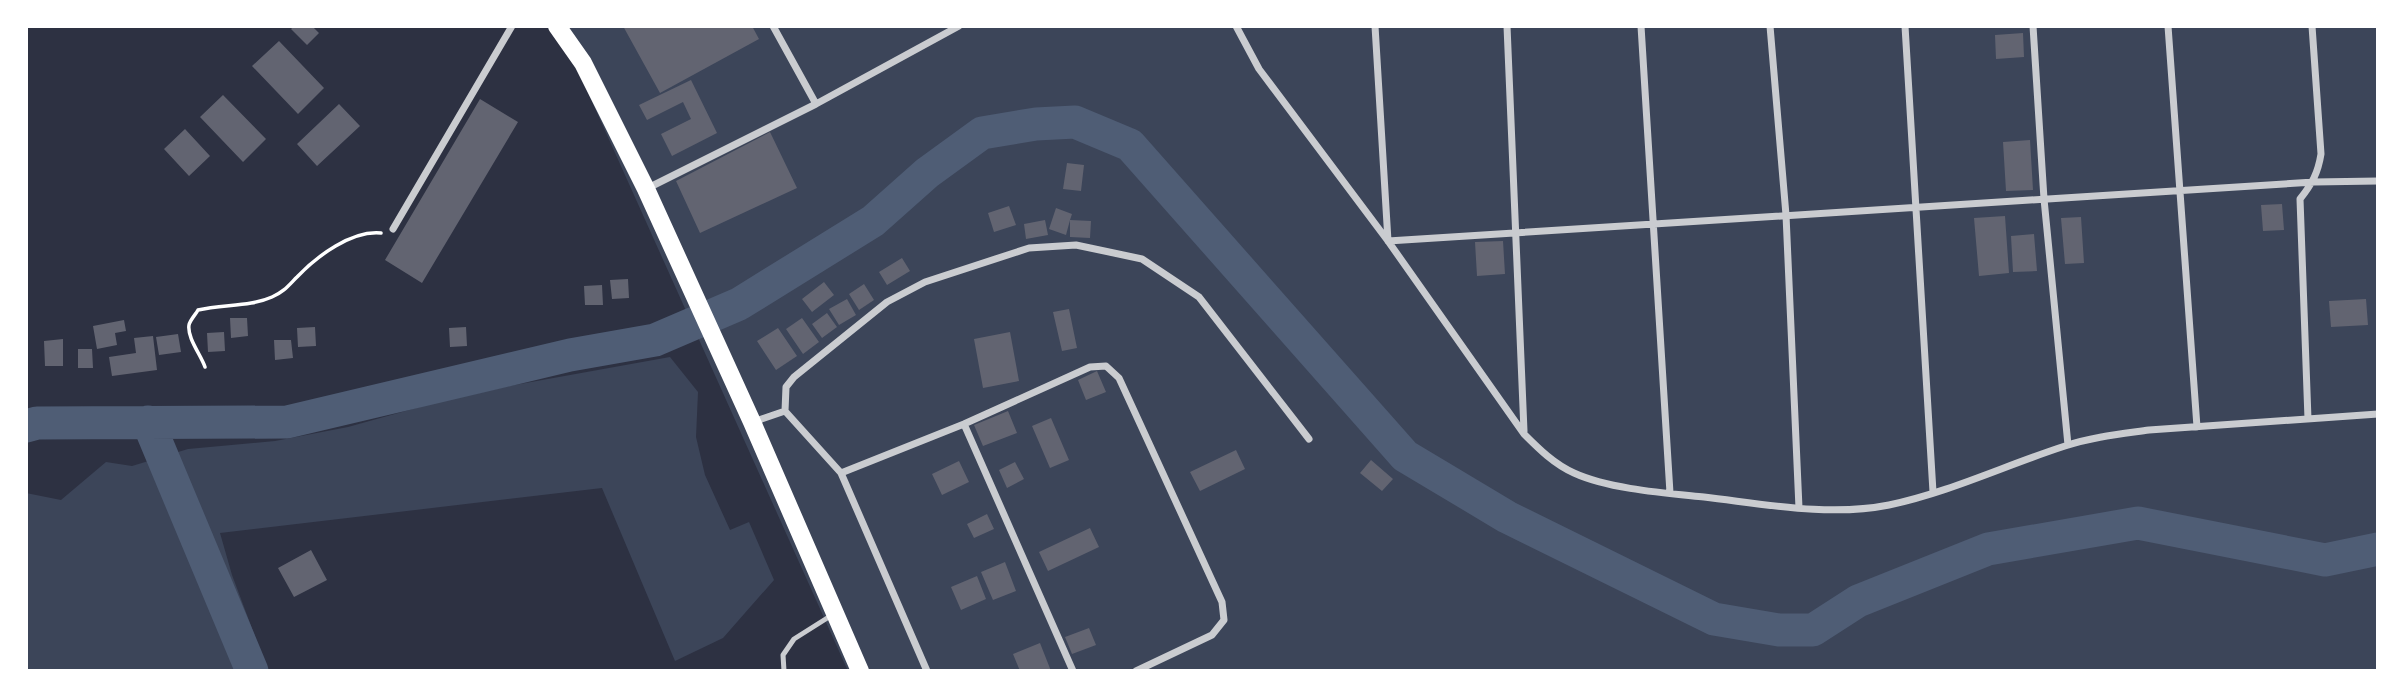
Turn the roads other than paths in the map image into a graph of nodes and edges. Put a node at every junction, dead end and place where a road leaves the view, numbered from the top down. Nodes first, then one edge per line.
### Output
1 (512, 26) edge
2 (557, 26) edge
3 (568, 26) edge
4 (773, 26) edge
5 (959, 26) edge
6 (1236, 26) edge
7 (1376, 26) edge
8 (1507, 26) edge
9 (1641, 26) edge
10 (1770, 26) edge
11 (1906, 26) edge
12 (2033, 26) edge
13 (2168, 26) edge
14 (2312, 26) edge
15 (583, 63) junction
16 (816, 104) junction
17 (2378, 181) edge
18 (2314, 182) junction
19 (646, 189) junction
20 (2179, 190) junction
21 (2044, 199) junction
22 (1917, 207) junction
23 (1786, 215) junction
24 (1655, 223) junction
25 (393, 229) road end
26 (1515, 232) junction
27 (1388, 241) junction
28 (785, 411) junction
29 (2378, 414) edge
30 (2308, 419) junction
31 (752, 422) junction
32 (964, 424) junction
33 (2197, 427) junction
34 (1524, 434) junction
35 (1309, 439) dead end
36 (2068, 445) junction
37 (841, 473) junction
38 (1933, 492) junction
39 (1670, 493) junction
40 (1799, 508) junction
41 (834, 614) junction
42 (784, 671) edge
43 (860, 671) edge
44 (927, 671) edge
45 (1073, 671) edge
46 (1136, 671) edge

1 - 25 street
2 - 15 main road
3 - 15 main road
4 - 16 street
5 - 16 street
6 - 27 street
7 - 27 street
8 - 26 street
9 - 24 street
10 - 23 street
11 - 22 street
12 - 21 street
13 - 20 street
14 - 18 street
15 - 19 main road
16 - 19 street
17 - 18 street
18 - 20 street
18 - 30 street
19 - 31 main road
20 - 21 street
20 - 33 street
21 - 22 street
21 - 36 street
22 - 23 street
22 - 38 street
23 - 24 street
23 - 40 street
24 - 26 street
24 - 39 street
26 - 27 street
26 - 34 street
27 - 34 street
28 - 31 street
28 - 35 street
28 - 37 street
29 - 30 street
30 - 33 street
31 - 41 main road
32 - 37 street
32 - 45 street
32 - 46 street
33 - 36 street
34 - 39 street
36 - 38 street
37 - 44 street
38 - 40 street
39 - 40 street
41 - 42 lane
41 - 43 main road

